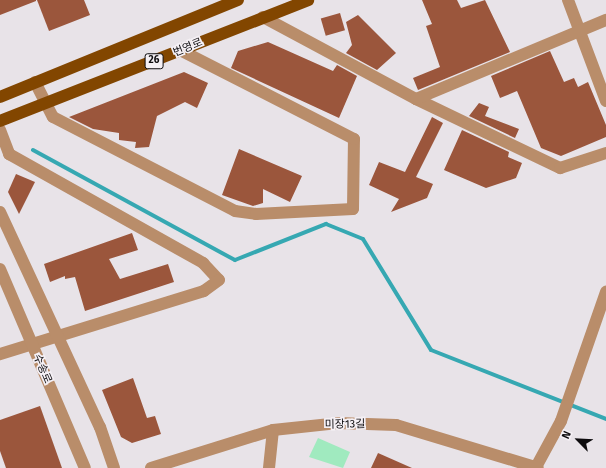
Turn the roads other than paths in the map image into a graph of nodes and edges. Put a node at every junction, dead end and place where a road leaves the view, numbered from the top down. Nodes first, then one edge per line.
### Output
1 (238, 0) edge
2 (308, 0) edge
3 (568, 0) edge
4 (263, 17) junction
5 (606, 20) edge
6 (580, 30) junction
7 (182, 51) junction
8 (35, 82) junction
9 (0, 96) edge
10 (416, 99) junction
11 (606, 101) edge
12 (44, 104) junction
13 (0, 121) edge
14 (0, 130) edge
15 (606, 154) edge
16 (0, 212) edge
17 (0, 269) edge
18 (606, 292) edge
19 (602, 311) edge
20 (58, 337) junction
21 (35, 344) junction
22 (0, 354) edge
23 (273, 430) junction
24 (533, 467) edge
25 (85, 468) edge
26 (114, 468) edge
27 (151, 468) edge
28 (269, 468) edge

1 - 8 main road, 26
2 - 4 main road, 번영로 / 26
3 - 6 street
4 - 7 main road, 번영로 / 26
4 - 10 street
5 - 6 street
6 - 10 street
6 - 11 street
7 - 12 main road, 번영로 / 26
7 - 12 street
8 - 9 main road, 26
8 - 12 street
10 - 15 street
12 - 13 main road, 번영로 / 26
14 - 20 street, 수송로
16 - 20 street
17 - 21 street, 수송로
18 - 19 street
19 - 24 street
20 - 21 street, 수송로
20 - 26 street
21 - 22 street
21 - 25 street, 수송로
23 - 24 street, 미장13길
23 - 27 street, 미장13길
23 - 28 street

